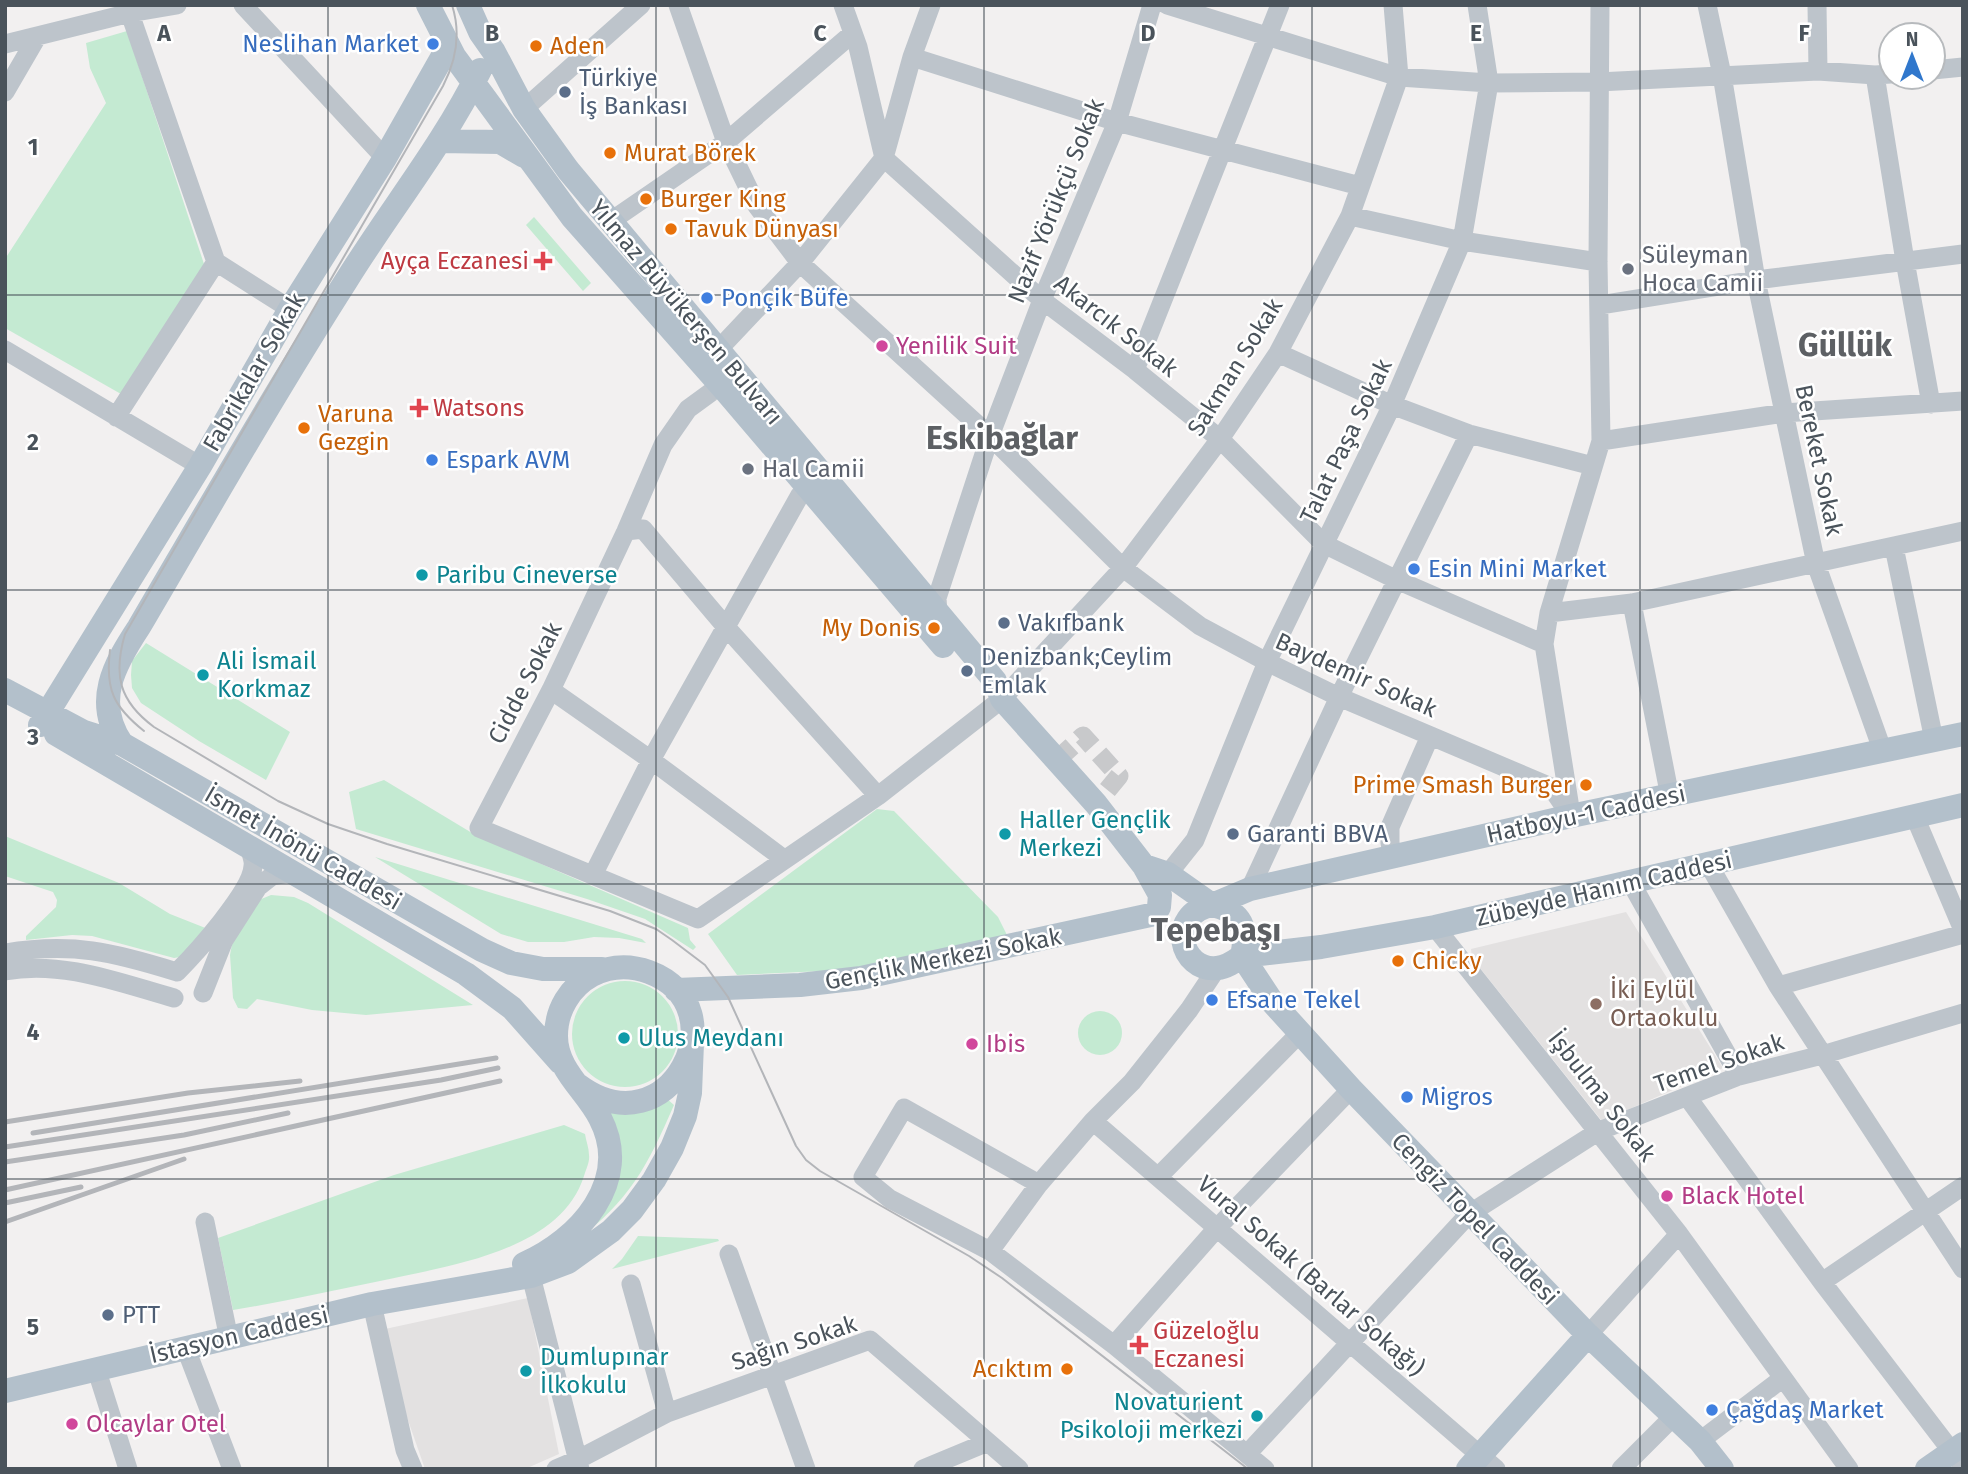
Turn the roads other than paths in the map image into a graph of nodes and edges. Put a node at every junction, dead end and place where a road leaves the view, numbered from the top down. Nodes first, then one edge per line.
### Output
1 (177, 5) edge
2 (243, 5) edge
3 (428, 5) edge
4 (468, 5) edge
5 (641, 5) edge
6 (678, 5) edge
7 (843, 5) edge
8 (931, 5) edge
9 (1152, 5) edge
10 (1167, 5) edge
11 (1280, 5) edge
12 (1393, 5) edge
13 (1477, 5) edge
14 (1600, 5) edge
15 (1707, 5) edge
16 (1817, 5) edge
17 (128, 9) edge
18 (853, 33) junction
19 (37, 37) junction
20 (1266, 37) junction
21 (5, 44) edge
22 (486, 44) junction
23 (449, 47) junction
24 (912, 57) junction
25 (1818, 71) junction
26 (1722, 75) junction
27 (1877, 75) edge
28 (1399, 77) junction
29 (1598, 82) junction
30 (1489, 83) junction
31 (473, 84) junction
32 (1885, 91) edge
33 (5, 92) edge
34 (524, 109) junction
35 (1117, 122) junction
36 (441, 141) junction
37 (726, 142) junction
38 (1223, 150) junction
39 (385, 158) junction
40 (884, 158) junction
41 (528, 159) junction
42 (1360, 186) junction
43 (1350, 215) junction
44 (611, 221) junction
45 (1462, 241) junction
46 (1963, 254) edge
47 (1905, 261) junction
48 (216, 262) junction
49 (1598, 262) junction
50 (800, 263) junction
51 (1756, 280) junction
52 (1041, 300) junction
53 (1600, 305) junction
54 (290, 309) junction
55 (5, 350) edge
56 (717, 351) junction
57 (1278, 353) junction
58 (1135, 370) junction
59 (724, 389) junction
60 (1963, 401) edge
61 (1931, 404) junction
62 (1392, 405) junction
63 (1784, 413) junction
64 (116, 417) junction
65 (1469, 434) junction
66 (989, 436) junction
67 (1220, 439) junction
68 (1601, 441) junction
69 (200, 466) junction
70 (1593, 466) junction
71 (800, 495) dead end
72 (626, 531) junction
73 (1963, 531) edge
74 (1324, 544) junction
75 (1894, 547) junction
76 (1816, 564) junction
77 (1123, 568) junction
78 (1397, 580) junction
79 (1632, 603) junction
80 (1549, 612) junction
81 (938, 614) junction
82 (726, 626) junction
83 (1545, 644) junction
84 (1267, 663) junction
85 (113, 670) junction
86 (5, 690) edge
87 (551, 690) junction
88 (1339, 697) junction
89 (1002, 699) junction
90 (5, 706) edge
91 (43, 718) junction
92 (1963, 734) edge
93 (1430, 736) junction
94 (80, 739) junction
95 (1934, 740) junction
96 (122, 744) junction
97 (1883, 752) junction
98 (651, 760) junction
99 (878, 796) junction
100 (1670, 797) junction
101 (1963, 805) edge
102 (1571, 816) junction
103 (1915, 817) junction
104 (250, 849) junction
105 (1393, 857) junction
106 (784, 859) junction
107 (1709, 865) junction
108 (290, 873) junction
109 (593, 875) junction
110 (1630, 881) junction
111 (1251, 889) junction
112 (1168, 904) junction
113 (1207, 906) junction
114 (1435, 927) junction
115 (1963, 932) edge
116 (5, 953) edge
117 (1242, 956) junction
118 (610, 968) junction
119 (1217, 968) junction
120 (5, 971) edge
121 (177, 972) junction
122 (1778, 986) junction
123 (676, 990) junction
124 (203, 993) junction
125 (174, 998) junction
126 (1273, 1003) junction
127 (1963, 1013) edge
128 (1300, 1033) junction
129 (692, 1043) junction
130 (1822, 1055) junction
131 (563, 1065) junction
132 (1739, 1076) junction
133 (578, 1086) junction
134 (1351, 1089) junction
135 (1688, 1098) junction
136 (1093, 1121) junction
137 (1599, 1131) junction
138 (1158, 1177) junction
139 (1039, 1184) junction
140 (1963, 1186) edge
141 (1924, 1212) junction
142 (1469, 1214) junction
143 (205, 1223) dead end
144 (1217, 1228) junction
145 (1679, 1234) junction
146 (990, 1251) junction
147 (729, 1254) dead end
148 (1963, 1269) edge
149 (531, 1276) junction
150 (1822, 1282) junction
151 (631, 1284) dead end
152 (475, 1286) junction
153 (373, 1304) junction
154 (1588, 1335) junction
155 (229, 1339) junction
156 (1349, 1343) junction
157 (1114, 1345) junction
158 (186, 1349) junction
159 (96, 1368) junction
160 (773, 1374) junction
161 (1783, 1378) junction
162 (5, 1391) edge
163 (667, 1413) junction
164 (1674, 1416) junction
165 (1700, 1441) junction
166 (988, 1442) junction
167 (1248, 1452) junction
168 (1959, 1454) edge
169 (578, 1464) edge
170 (1482, 1464) edge
171 (128, 1469) edge
172 (232, 1469) edge
173 (413, 1469) edge
174 (556, 1469) edge
175 (806, 1469) edge
176 (923, 1469) edge
177 (1019, 1469) edge
178 (1265, 1469) edge
179 (1621, 1469) edge
180 (1722, 1469) edge
181 (1849, 1469) edge
182 (1927, 1469) edge

1 - 17 street
2 - 39 street
3 - 23 main road, Yılmaz Büyükerşen Bulvarı
4 - 22 main road, Yılmaz Büyükerşen Bulvarı
5 - 34 street
6 - 37 street, Baydemir Sokak
7 - 18 street
8 - 24 street
9 - 35 street, Nazif Yörükçü Sokak
10 - 20 street
11 - 20 street
12 - 28 street, Sakman Sokak
13 - 30 street, Talat Paşa Sokak
14 - 29 street
15 - 26 street, Bereket Sokak
16 - 25 street
17 - 19 street
17 - 48 street
18 - 37 street
18 - 40 street
19 - 21 street
19 - 33 street
20 - 28 street
20 - 38 street
22 - 23 main road
22 - 31 main road, Fabrikalar Sokak
22 - 34 main road, Yılmaz Büyükerşen Bulvarı
23 - 31 main road, Yılmaz Büyükerşen Bulvarı
23 - 39 main road, Fabrikalar Sokak
24 - 35 street
24 - 40 street
25 - 26 street
25 - 27 street
26 - 29 street
26 - 51 street, Bereket Sokak
28 - 30 street
28 - 42 street, Sakman Sokak
29 - 30 street
29 - 49 street
30 - 45 street, Talat Paşa Sokak
31 - 36 main road, Fabrikalar Sokak
31 - 41 main road, Yılmaz Büyükerşen Bulvarı
32 - 47 street
34 - 44 main road, Yılmaz Büyükerşen Bulvarı
35 - 38 street
35 - 52 street, Nazif Yörükçü Sokak
36 - 41 main road
36 - 85 main road, Fabrikalar Sokak
37 - 44 street
37 - 50 street, Baydemir Sokak
38 - 42 street
38 - 58 street
39 - 54 main road, Fabrikalar Sokak
40 - 50 street
40 - 52 street, Akarcık Sokak
41 - 59 main road, Yılmaz Büyükerşen Bulvarı
42 - 43 street, Sakman Sokak
43 - 45 street
43 - 57 street, Sakman Sokak
44 - 56 main road, Yılmaz Büyükerşen Bulvarı
45 - 49 street
45 - 62 street, Talat Paşa Sokak
46 - 47 street
47 - 51 street
47 - 61 street
48 - 54 street
48 - 64 street
49 - 53 street
50 - 56 street
50 - 66 street, Baydemir Sokak
51 - 53 street
51 - 63 street, Bereket Sokak
52 - 58 street, Akarcık Sokak
52 - 66 street, Nazif Yörükçü Sokak
53 - 68 street
54 - 69 main road, Fabrikalar Sokak
55 - 64 street
56 - 81 main road, Yılmaz Büyükerşen Bulvarı
57 - 62 street
57 - 67 street, Sakman Sokak
58 - 67 street, Akarcık Sokak
59 - 72 street, Cidde Sokak
59 - 89 main road, Yılmaz Büyükerşen Bulvarı
60 - 61 street
61 - 63 street
62 - 65 street
62 - 74 street, Talat Paşa Sokak
63 - 68 street
63 - 76 street, Bereket Sokak
64 - 69 street
65 - 70 street
65 - 78 street
66 - 77 street, Baydemir Sokak
66 - 81 street, Nazif Yörükçü Sokak
67 - 74 street, Akarcık Sokak
67 - 77 street, Sakman Sokak
68 - 70 street
69 - 91 main road, Fabrikalar Sokak
70 - 80 street
71 - 82 street
72 - 82 street
72 - 87 street, Cidde Sokak
73 - 75 street
74 - 78 street, Akarcık Sokak
74 - 84 street, Talat Paşa Sokak
75 - 76 street
75 - 95 street
76 - 79 street
76 - 97 street, Bereket Sokak
77 - 84 street, Baydemir Sokak
77 - 89 street, Sakman Sokak
78 - 83 street, Akarcık Sokak
78 - 88 street
79 - 80 street
79 - 100 street
80 - 83 street
81 - 89 main road, Yılmaz Büyükerşen Bulvarı
82 - 98 street
82 - 99 street
83 - 102 street
84 - 88 street, Baydemir Sokak
84 - 112 street, Talat Paşa Sokak
85 - 94 main road, Fabrikalar Sokak
85 - 96 main road, Fabrikalar Sokak
86 - 91 main road, İsmet İnönü Caddesi
87 - 98 street
87 - 109 street, Cidde Sokak
88 - 93 street, Baydemir Sokak
88 - 111 street
89 - 99 street, Sakman Sokak
89 - 112 main road
90 - 91 main road, İsmet İnönü Caddesi
91 - 94 main road, İsmet İnönü Caddesi
92 - 95 main road, Hatboyu-1 Caddesi
93 - 102 street, Baydemir Sokak
93 - 105 street
94 - 96 main road, İsmet İnönü Caddesi
94 - 104 main road, İsmet İnönü Caddesi
95 - 97 main road, Hatboyu-1 Caddesi
96 - 118 main road, İsmet İnönü Caddesi
97 - 100 main road, Hatboyu-1 Caddesi
98 - 106 street
98 - 109 street
99 - 106 street, Sakman Sokak
100 - 102 main road, Hatboyu-1 Caddesi
101 - 103 main road, Zübeyde Hanım Caddesi
102 - 105 main road, Hatboyu-1 Caddesi
103 - 107 main road, Zübeyde Hanım Caddesi
103 - 115 street
104 - 108 main road, İsmet İnönü Caddesi
104 - 121 street
105 - 111 main road, Hatboyu-1 Caddesi
106 - 109 street, Sakman Sokak
107 - 110 main road, Zübeyde Hanım Caddesi
107 - 122 street
108 - 124 street
108 - 131 main road, İsmet İnönü Caddesi
110 - 114 main road, Zübeyde Hanım Caddesi
110 - 132 street
111 - 113 main road, Hatboyu-1 Caddesi
112 - 113 main road
112 - 113 main road
112 - 119 main road
112 - 123 main road, Gençlik Merkezi Sokak
113 - 117 main road
114 - 117 main road, Zübeyde Hanım Caddesi
114 - 137 street, İşbulma Sokak
115 - 122 street
116 - 121 street
117 - 119 main road
117 - 126 main road, Cengiz Topel Caddesi
118 - 123 main road
118 - 131 main road
119 - 126 main road
119 - 136 street
120 - 125 street
121 - 124 street
121 - 125 street
122 - 130 street
123 - 129 main road
124 - 125 street
126 - 128 main road, Cengiz Topel Caddesi
127 - 130 street, Temel Sokak
128 - 134 main road, Cengiz Topel Caddesi
128 - 138 street
129 - 133 main road
129 - 149 main road
130 - 132 street, Temel Sokak
130 - 141 street
131 - 133 main road
132 - 135 street, Temel Sokak
133 - 152 main road
134 - 142 main road, Cengiz Topel Caddesi
134 - 144 street
135 - 137 street, Temel Sokak
135 - 150 street
136 - 138 street, Vural Sokak (Barlar Sokağı)
136 - 139 street
137 - 142 street, Temel Sokak
137 - 145 street, İşbulma Sokak
138 - 144 street, Vural Sokak (Barlar Sokağı)
139 - 146 street
139 - 146 street
140 - 141 street
141 - 148 street
141 - 150 street
142 - 154 main road, Cengiz Topel Caddesi
142 - 156 street, Temel Sokak
143 - 155 street
144 - 156 street, Vural Sokak (Barlar Sokağı)
144 - 157 street
145 - 154 street
145 - 161 street, İşbulma Sokak
146 - 157 street
147 - 160 street
149 - 152 main road
149 - 169 street
150 - 168 street
151 - 163 street
152 - 153 main road, İstasyon Caddesi
153 - 155 main road, İstasyon Caddesi
153 - 173 street
154 - 164 main road, Cengiz Topel Caddesi
154 - 170 main road
155 - 158 main road, İstasyon Caddesi
156 - 167 street, Temel Sokak
156 - 170 street, Vural Sokak (Barlar Sokağı)
157 - 167 street
158 - 159 main road, İstasyon Caddesi
158 - 172 street
159 - 162 main road, İstasyon Caddesi
159 - 171 street
160 - 163 street, Sağın Sokak
160 - 166 street, Sağın Sokak
160 - 175 street
161 - 165 street
161 - 181 street, İşbulma Sokak
163 - 169 street, Sağın Sokak
164 - 165 main road, Cengiz Topel Caddesi
164 - 179 street
165 - 180 main road, Cengiz Topel Caddesi
166 - 176 street
166 - 177 street, Sağın Sokak
167 - 178 street
168 - 182 main road
169 - 174 street, Sağın Sokak

